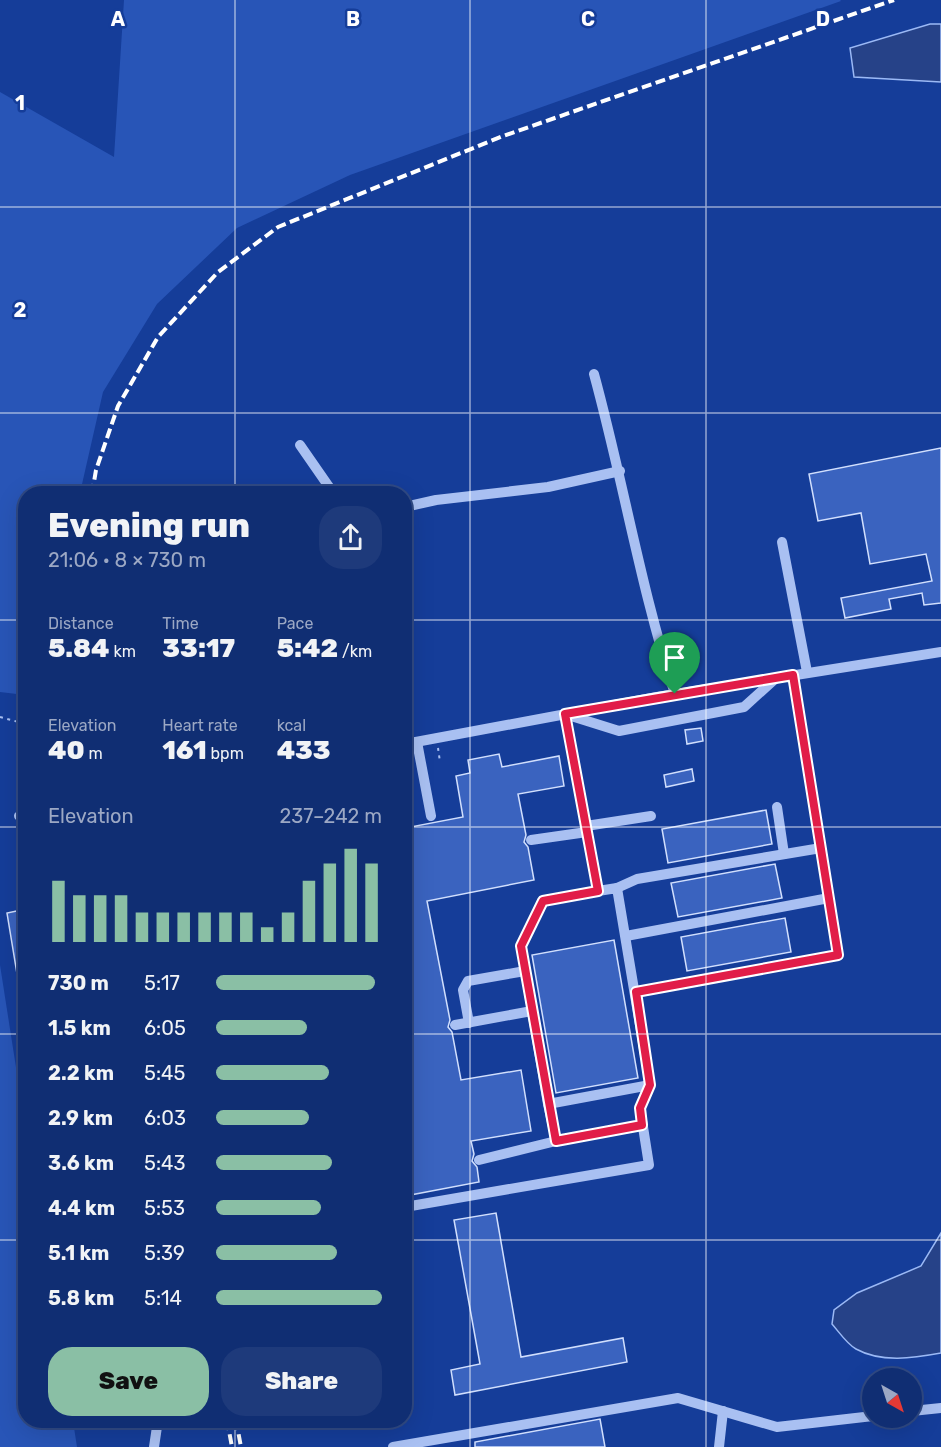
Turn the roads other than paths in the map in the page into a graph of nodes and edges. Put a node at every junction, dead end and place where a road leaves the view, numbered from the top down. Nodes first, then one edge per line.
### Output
1 (594, 374) dead end
2 (300, 445) dead end
3 (620, 471) junction
4 (328, 486) edge
5 (412, 505) edge
6 (782, 542) dead end
7 (941, 652) edge
8 (807, 672) junction
9 (793, 675) junction
10 (777, 678) junction
11 (675, 694) junction
12 (565, 714) junction
13 (417, 742) junction
14 (412, 743) edge
15 (777, 807) dead end
16 (431, 816) dead end
17 (651, 816) dead end
18 (587, 829) junction
19 (531, 840) dead end
20 (821, 848) junction
21 (784, 854) junction
22 (617, 888) junction
23 (598, 891) junction
24 (829, 898) junction
25 (626, 936) junction
26 (525, 971) junction
27 (636, 992) junction
28 (532, 1011) junction
29 (469, 1023) junction
30 (455, 1025) dead end
31 (650, 1085) junction
32 (548, 1104) junction
33 (642, 1125) junction
34 (556, 1141) junction
35 (479, 1160) dead end
36 (412, 1206) edge
37 (941, 1408) edge
38 (922, 1410) edge
39 (723, 1411) junction
40 (862, 1417) edge
41 (157, 1428) edge
42 (153, 1447) edge
43 (393, 1447) edge
44 (719, 1447) edge

1 - 3 street
2 - 4 street
3 - 5 street
3 - 11 street
6 - 8 street
7 - 8 street
8 - 9 street
9 - 10 street
9 - 20 street
10 - 11 street
10 - 12 street
11 - 12 street
12 - 13 street
12 - 18 street
13 - 14 street
13 - 16 street
15 - 21 street
17 - 18 street
18 - 19 street
18 - 23 street
20 - 21 street
20 - 24 street
21 - 22 street
22 - 23 street
22 - 25 street
23 - 26 street
24 - 25 street
24 - 27 street
25 - 27 street
26 - 28 street
26 - 29 street
27 - 31 street
28 - 29 street
28 - 32 street
29 - 30 street
31 - 32 street
31 - 33 street
32 - 34 street
33 - 34 street
33 - 36 street
34 - 35 street
37 - 38 street
39 - 40 street
39 - 43 street
39 - 44 street
41 - 42 street

